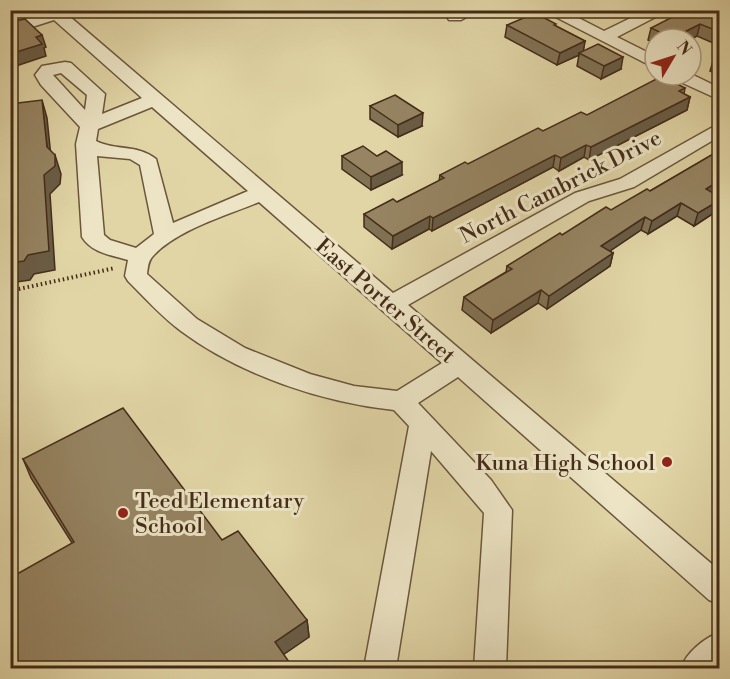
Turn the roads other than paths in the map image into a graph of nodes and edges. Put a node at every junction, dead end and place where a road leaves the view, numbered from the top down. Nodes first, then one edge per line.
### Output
1 (471, 10) edge
2 (550, 10) edge
3 (661, 10) edge
4 (54, 12) edge
5 (454, 17) dead end
6 (10, 29) edge
7 (604, 37) junction
8 (643, 57) edge
9 (703, 86) edge
10 (720, 95) edge
11 (155, 99) junction
12 (720, 128) edge
13 (87, 135) junction
14 (262, 193) junction
15 (165, 236) junction
16 (141, 257) junction
17 (391, 304) junction
18 (459, 364) junction
19 (400, 401) junction
20 (422, 424) junction
21 (720, 590) edge
22 (720, 647) edge
23 (380, 669) edge
24 (490, 669) edge
25 (697, 669) edge

1 - 5 street
2 - 7 street
3 - 7 street
4 - 6 street
4 - 11 street, East Porter Street
7 - 8 street
9 - 10 street
11 - 13 street
11 - 14 street, East Porter Street
12 - 17 street, North Cambrick Drive
13 - 15 street
13 - 16 street
14 - 15 street
14 - 17 street, East Porter Street
15 - 16 street
16 - 19 street
17 - 18 street, East Porter Street
18 - 19 street
18 - 21 street, East Porter Street
19 - 20 street
20 - 23 street
20 - 24 street
22 - 25 street

